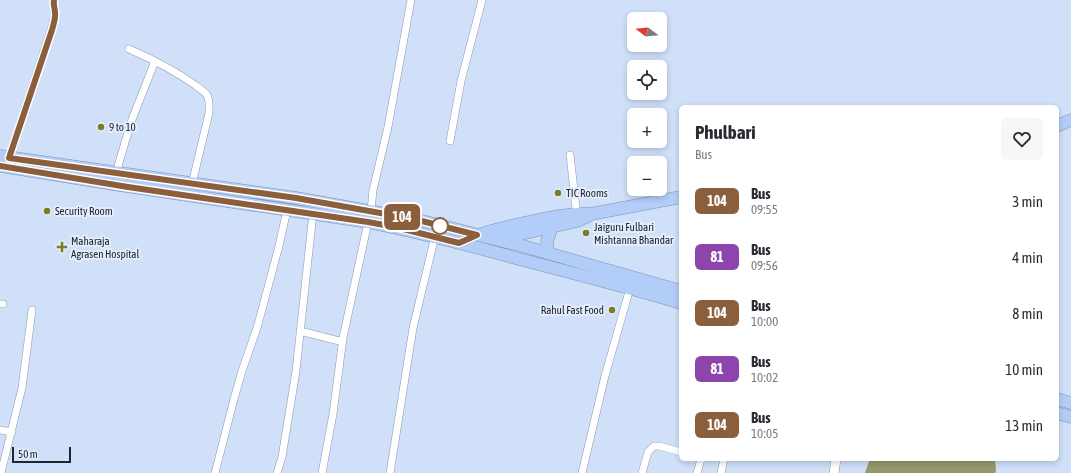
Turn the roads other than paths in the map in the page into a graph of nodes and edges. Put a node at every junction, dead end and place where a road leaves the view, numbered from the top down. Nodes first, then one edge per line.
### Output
1 (54, 0) edge
2 (411, 0) edge
3 (482, 0) edge
4 (129, 49) dead end
5 (155, 60) junction
6 (1071, 120) edge
7 (1059, 125) edge
8 (450, 141) dead end
9 (570, 155) dead end
10 (5, 157) edge
11 (0, 166) edge
12 (116, 173) junction
13 (192, 184) junction
14 (679, 197) edge
15 (287, 210) junction
16 (313, 214) junction
17 (369, 216) junction
18 (577, 217) junction
19 (552, 227) junction
20 (477, 235) junction
21 (435, 236) junction
22 (497, 240) junction
23 (459, 243) junction
24 (478, 248) junction
25 (548, 253) junction
26 (630, 288) junction
27 (679, 290) edge
28 (679, 302) edge
29 (32, 310) dead end
30 (300, 331) junction
31 (343, 342) junction
32 (1059, 400) edge
33 (1071, 403) edge
34 (1059, 414) edge
35 (1059, 414) edge
36 (1071, 417) edge
37 (1071, 422) edge
38 (0, 430) edge
39 (12, 432) junction
40 (679, 451) edge
41 (700, 461) edge
42 (724, 461) edge
43 (836, 461) edge
44 (2, 468) edge
45 (215, 473) edge
46 (277, 473) edge
47 (322, 473) edge
48 (390, 473) edge
49 (582, 473) edge
50 (642, 473) edge
51 (697, 473) edge
52 (721, 473) edge
53 (834, 473) edge

1 - 10 street
2 - 17 street
3 - 8 street
4 - 5 street
5 - 12 street
5 - 13 street
6 - 7 highway
9 - 18 street
10 - 12 highway
11 - 15 highway
12 - 13 highway
13 - 17 highway
14 - 18 highway
15 - 16 highway
15 - 45 street
16 - 17 highway
16 - 30 street
17 - 20 highway
17 - 21 highway
17 - 31 street
18 - 19 highway
18 - 20 highway
19 - 22 highway
19 - 25 highway
20 - 22 highway
20 - 23 highway
21 - 23 highway
21 - 48 street
22 - 24 highway
22 - 25 highway
23 - 24 highway
24 - 26 highway
25 - 27 highway
26 - 28 highway
26 - 49 street
29 - 39 street
30 - 31 street
30 - 46 street
31 - 47 street
32 - 33 highway
34 - 36 highway
35 - 37 street
38 - 39 street
39 - 44 street
40 - 50 street
41 - 51 street
42 - 52 street
43 - 53 main road

